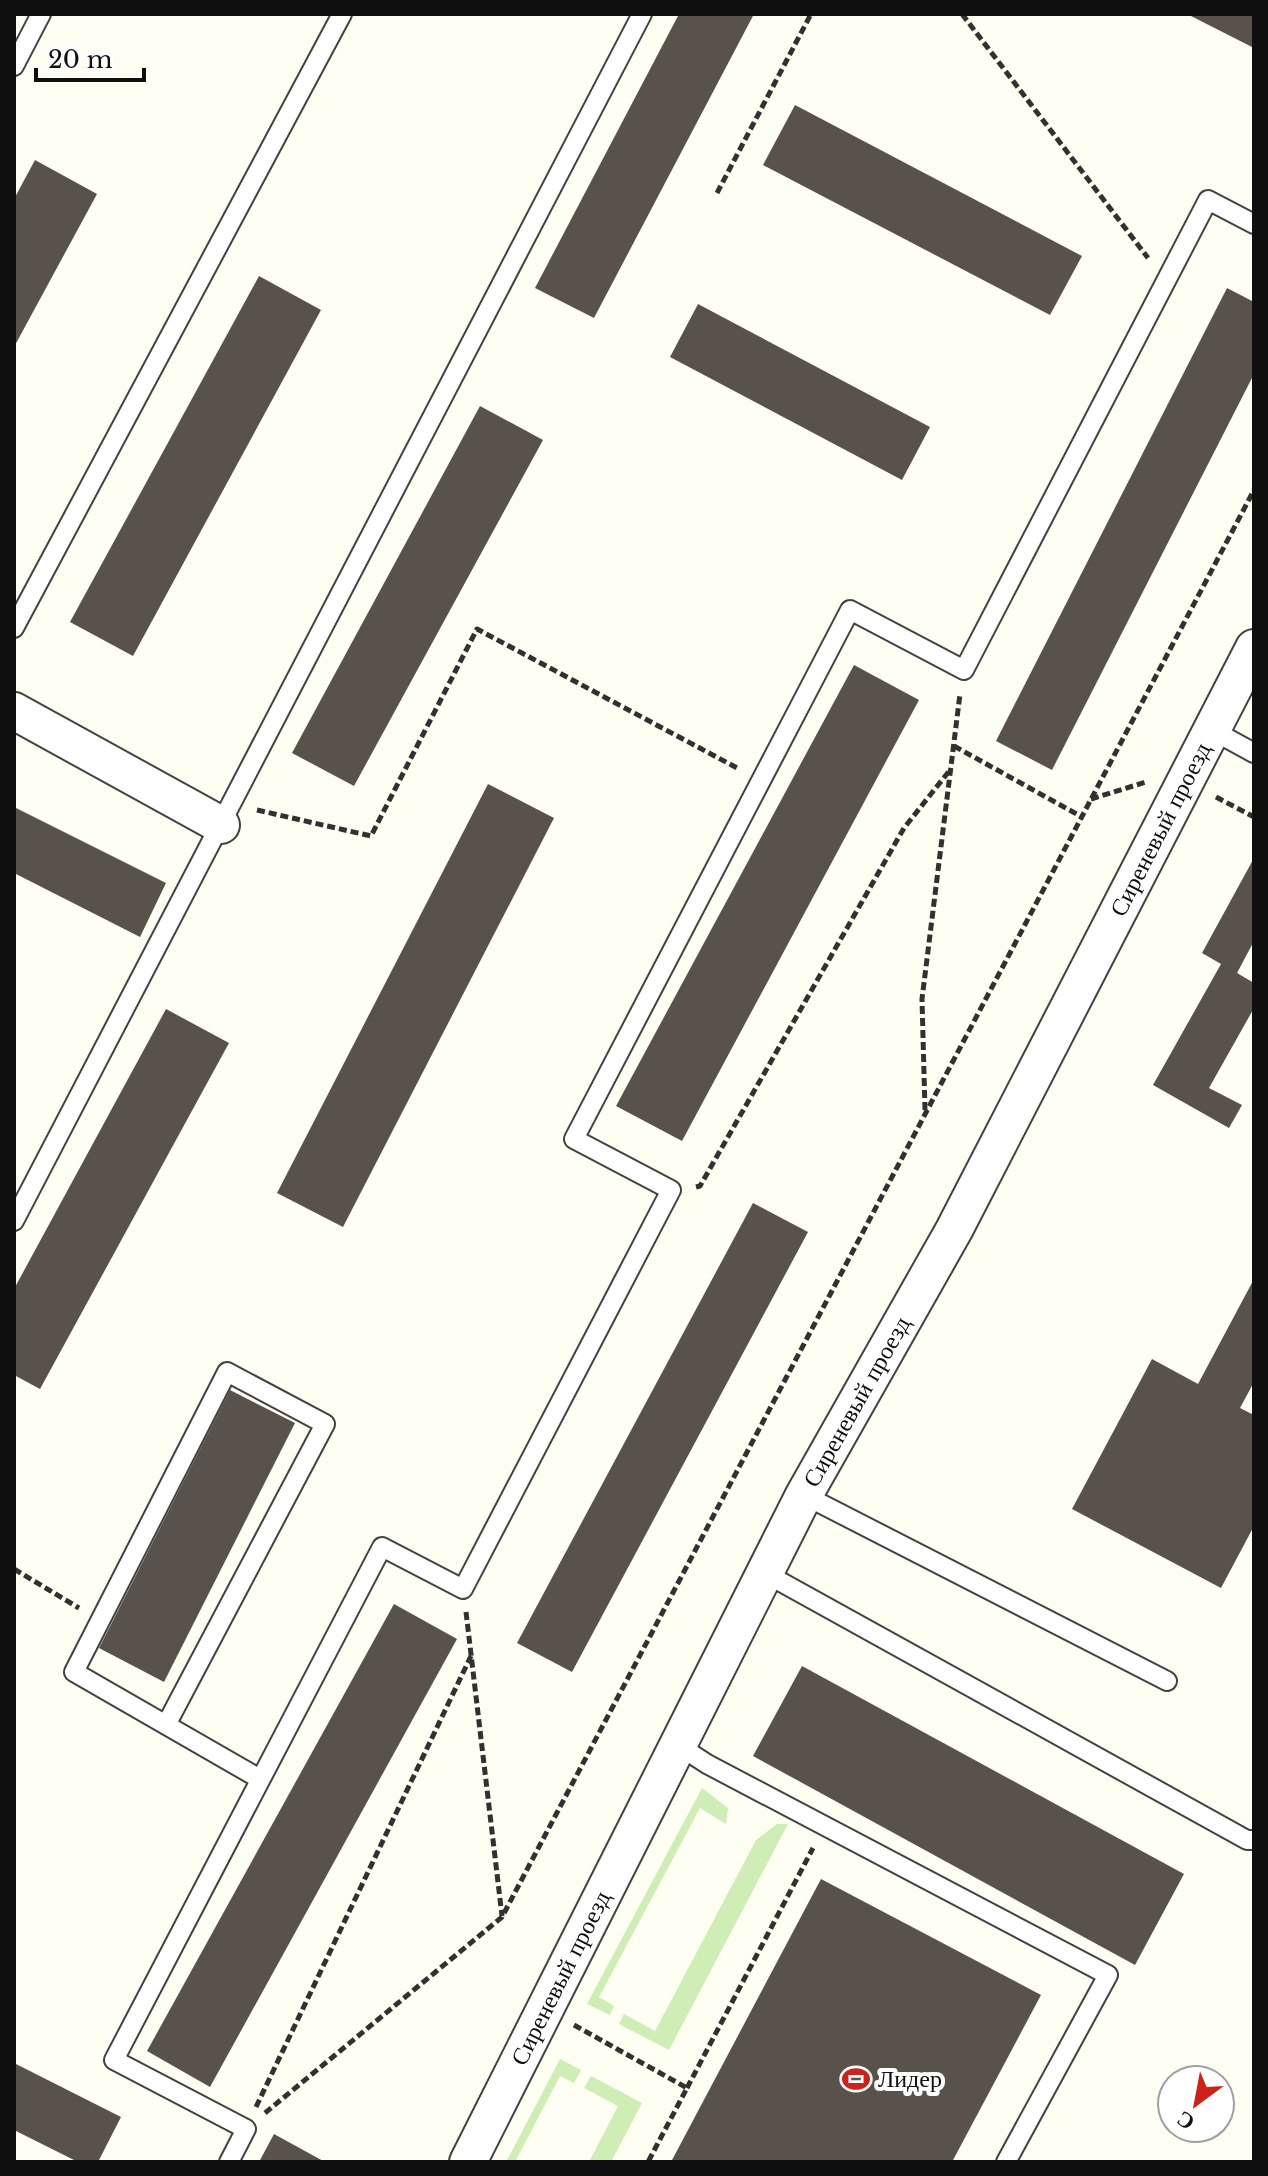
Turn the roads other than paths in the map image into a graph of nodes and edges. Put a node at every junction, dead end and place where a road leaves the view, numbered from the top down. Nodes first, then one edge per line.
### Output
1 (41, 14) edge
2 (342, 14) edge
3 (642, 14) edge
4 (14, 66) edge
5 (1254, 224) edge
6 (14, 628) edge
7 (1250, 666) edge
8 (14, 711) edge
9 (1212, 730) junction
10 (1254, 753) edge
11 (227, 815) junction
12 (14, 1221) edge
13 (804, 1495) junction
14 (765, 1573) junction
15 (1167, 1681) dead end
16 (166, 1725) junction
17 (678, 1745) junction
18 (260, 1779) junction
19 (1254, 1840) edge
20 (229, 2162) edge
21 (468, 2162) edge
22 (1006, 2162) edge

1 - 4 lane
2 - 6 lane
3 - 11 lane
5 - 18 lane
7 - 9 street, Сиреневый проезд
8 - 11 street
9 - 10 lane
9 - 13 street, Сиреневый проезд
11 - 12 lane
13 - 14 street, Сиреневый проезд
13 - 15 lane
14 - 17 street, Сиреневый проезд
14 - 19 lane
16 - 16 lane
16 - 18 lane
17 - 21 street, Сиреневый проезд
17 - 22 lane
18 - 20 lane

